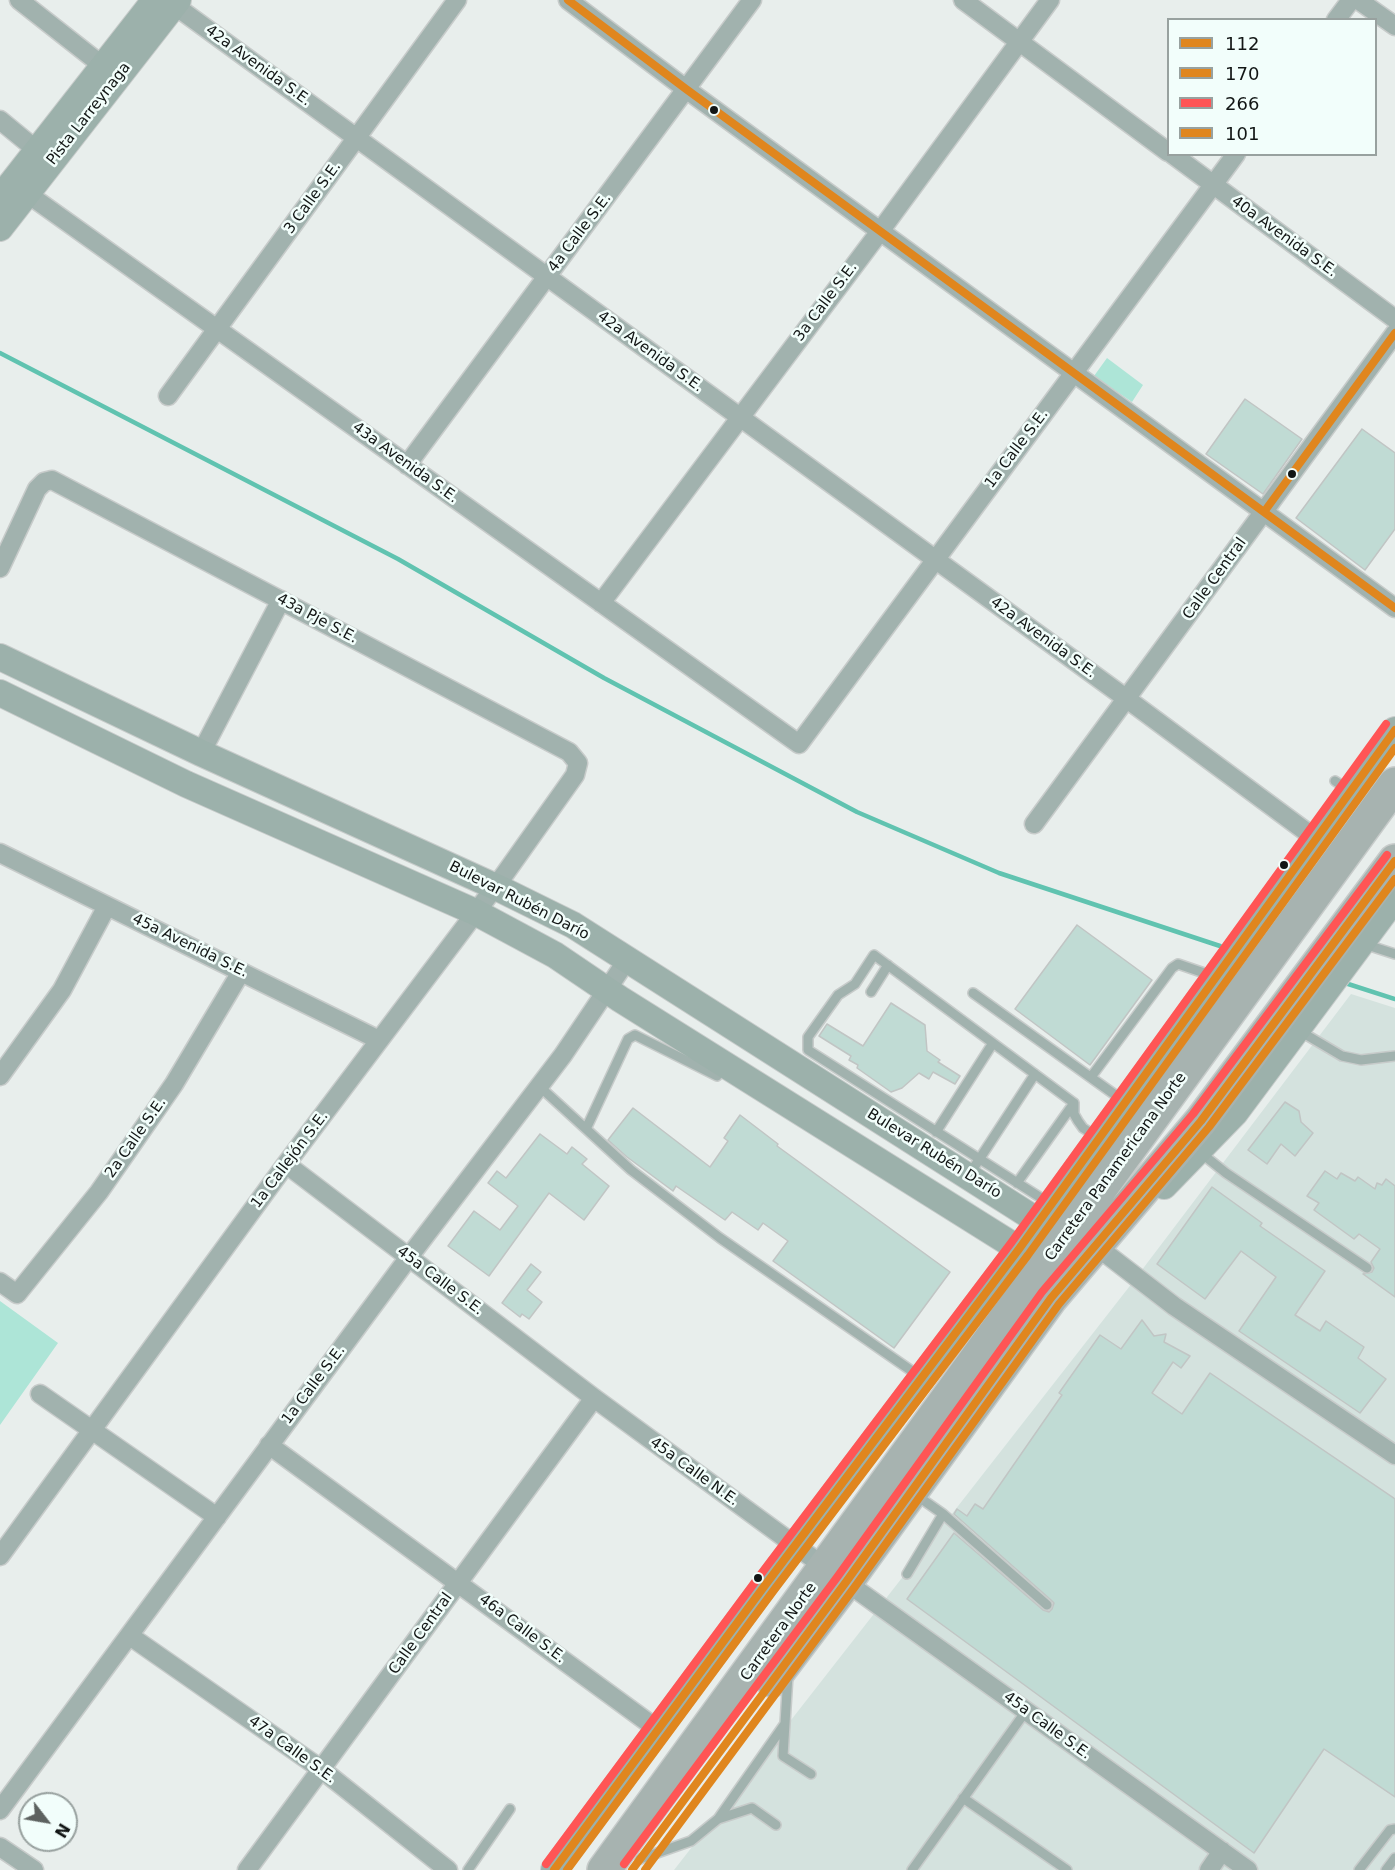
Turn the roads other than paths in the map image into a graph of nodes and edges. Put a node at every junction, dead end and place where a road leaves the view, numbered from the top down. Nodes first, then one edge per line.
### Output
1 (19, 0) edge
2 (457, 0) edge
3 (568, 0) edge
4 (752, 0) edge
5 (963, 0) edge
6 (1050, 0) edge
7 (1351, 0) edge
8 (1358, 0) edge
9 (169, 2) edge
10 (1338, 18) edge
11 (1395, 26) edge
12 (1019, 42) junction
13 (103, 66) junction
14 (686, 89) junction
15 (0, 120) edge
16 (357, 138) junction
17 (1167, 151) edge
18 (44, 156) junction
19 (1174, 156) edge
20 (1235, 156) edge
21 (1213, 185) junction
22 (13, 191) edge
23 (0, 228) edge
24 (881, 230) junction
25 (547, 277) junction
26 (1395, 319) edge
27 (217, 329) junction
28 (1395, 333) edge
29 (1074, 372) junction
30 (168, 396) dead end
31 (740, 417) junction
32 (408, 465) junction
33 (1264, 512) junction
34 (935, 560) junction
35 (0, 568) edge
36 (281, 600) junction
37 (601, 603) junction
38 (1395, 608) edge
39 (0, 657) edge
40 (0, 693) edge
41 (1126, 699) junction
42 (1395, 730) edge
43 (799, 744) joint
44 (201, 753) junction
45 (578, 763) joint
46 (1395, 784) edge
47 (1034, 825) dead end
48 (1316, 839) junction
49 (0, 853) edge
50 (1395, 861) edge
51 (496, 886) junction
52 (1395, 898) edge
53 (107, 906) junction
54 (475, 912) junction
55 (1362, 943) junction
56 (1395, 954) edge
57 (627, 960) junction
58 (888, 965) junction
59 (241, 972) junction
60 (1227, 988) junction
61 (608, 990) junction
62 (871, 992) dead end
63 (974, 993) dead end
64 (1287, 1027) junction
65 (379, 1040) junction
66 (993, 1043) junction
67 (1395, 1056) edge
68 (1035, 1074) junction
69 (0, 1076) edge
70 (717, 1076) dead end
71 (1091, 1077) junction
72 (539, 1086) junction
73 (1126, 1102) junction
74 (1074, 1103) junction
75 (586, 1129) junction
76 (936, 1132) junction
77 (1100, 1138) junction
78 (1199, 1151) junction
79 (286, 1164) junction
80 (974, 1168) junction
81 (1017, 1183) junction
82 (1045, 1213) junction
83 (1019, 1249) junction
84 (1100, 1249) junction
85 (409, 1257) junction
86 (1367, 1268) dead end
87 (0, 1282) edge
88 (1051, 1298) junction
89 (921, 1377) junction
90 (40, 1394) dead end
91 (594, 1398) junction
92 (93, 1431) junction
93 (269, 1445) junction
94 (1395, 1455) edge
95 (912, 1492) junction
96 (943, 1514) junction
97 (217, 1517) junction
98 (795, 1546) junction
99 (0, 1556) edge
100 (907, 1574) dead end
101 (836, 1575) junction
102 (458, 1582) junction
103 (1047, 1605) dead end
104 (130, 1636) junction
105 (790, 1655) junction
106 (1026, 1711) junction
107 (784, 1724) junction
108 (657, 1729) junction
109 (321, 1769) junction
110 (811, 1774) dead end
111 (963, 1798) junction
112 (510, 1809) dead end
113 (0, 1810) edge
114 (718, 1819) junction
115 (776, 1825) dead end
116 (1395, 1828) edge
117 (0, 1847) edge
118 (1222, 1851) junction
119 (1395, 1858) edge
120 (636, 1864) edge
121 (34, 1870) edge
122 (247, 1870) edge
123 (448, 1870) edge
124 (468, 1870) edge
125 (554, 1870) edge
126 (604, 1870) edge
127 (912, 1870) edge
128 (1067, 1870) edge
129 (1209, 1870) edge
130 (1248, 1870) edge
131 (1359, 1870) edge
132 (1386, 1870) edge

1 - 13 street
2 - 16 street, 3 Calle S.E.
3 - 14 street
4 - 14 street, 4a Calle S.E.
5 - 12 street, 40a Avenida S.E.
6 - 12 street, 3a Calle S.E.
7 - 10 street
8 - 11 street
9 - 13 street, Pista Larreynaga
9 - 16 street, 42a Avenida S.E.
9 - 18 street, Pista Larreynaga
12 - 17 street, 40a Avenida S.E.
12 - 24 street, 3a Calle S.E.
13 - 18 street, Pista Larreynaga
14 - 24 street
14 - 25 street, 4a Calle S.E.
15 - 18 street
16 - 25 street, 42a Avenida S.E.
16 - 27 street, 3 Calle S.E.
18 - 22 street, Pista Larreynaga
19 - 21 street, 40a Avenida S.E.
20 - 21 street, 1a Calle S.E.
21 - 26 street, 40a Avenida S.E.
21 - 29 street, 1a Calle S.E.
22 - 23 street, Pista Larreynaga
22 - 27 street, 43a Avenida S.E.
24 - 29 street
24 - 31 street, 3a Calle S.E.
25 - 31 street, 42a Avenida S.E.
25 - 32 street, 4a Calle S.E.
27 - 30 street, 3 Calle S.E.
27 - 32 street, 43a Avenida S.E.
28 - 33 street, Calle Central
29 - 33 street
29 - 34 street, 1a Calle S.E.
31 - 34 street, 42a Avenida S.E.
31 - 37 street, 3a Calle S.E.
32 - 37 street, 43a Avenida S.E.
33 - 38 street
33 - 41 street, Calle Central
34 - 41 street, 42a Avenida S.E.
34 - 43 street, 1a Calle S.E.
35 - 36 street, 43a Pje S.E.
36 - 44 street
36 - 45 street, 43a Pje S.E.
37 - 43 street, 43a Avenida S.E.
39 - 44 street, Bulevar Rubén Darío
40 - 54 street, Bulevar Rubén Darío
41 - 47 street, Calle Central
41 - 48 street, 42a Avenida S.E.
42 - 48 street
44 - 51 street, Bulevar Rubén Darío
45 - 51 street, 1a Callejón S.E.
46 - 60 highway, Carretera Panamericana Norte
48 - 60 street
49 - 53 street, 45a Avenida S.E.
50 - 64 highway, Carretera Panamericana Norte
51 - 54 street, 1a Callejón S.E.
51 - 57 street, Bulevar Rubén Darío
52 - 55 street
53 - 59 street, 45a Avenida S.E.
53 - 69 street
54 - 61 street, Bulevar Rubén Darío
54 - 65 street, 1a Callejón S.E.
55 - 56 lane
55 - 64 street
57 - 61 street, 1a Calle S.E.
57 - 80 street, Bulevar Rubén Darío
58 - 62 lane
58 - 66 lane
58 - 76 lane
59 - 65 street, 45a Avenida S.E.
59 - 87 street, 2a Calle S.E.
60 - 71 lane
60 - 73 street
60 - 101 highway, Carretera Panamericana Norte
61 - 72 street, 1a Calle S.E.
61 - 83 street, Bulevar Rubén Darío
63 - 71 lane
64 - 67 lane
64 - 78 street
64 - 88 highway, Carretera Panamericana Norte
65 - 79 street, 1a Callejón S.E.
66 - 68 lane
66 - 76 lane
68 - 74 lane
68 - 80 lane
70 - 75 lane
71 - 73 lane
72 - 75 lane
72 - 85 street, 1a Calle S.E.
73 - 77 street
74 - 77 lane
74 - 81 lane
75 - 89 lane
76 - 80 lane
77 - 82 street
78 - 84 street
78 - 86 lane
79 - 85 street, 45a Calle S.E.
79 - 92 street, 1a Callejón S.E.
80 - 81 lane
80 - 82 street, Bulevar Rubén Darío
81 - 82 lane
82 - 83 street
83 - 89 street
84 - 88 street
84 - 94 street
85 - 91 street, 45a Calle S.E.
85 - 93 street, 1a Calle S.E.
88 - 95 highway, Carretera Panamericana Norte
89 - 98 street
90 - 92 street
91 - 98 street, 45a Calle N.E.
91 - 102 street, Calle Central
92 - 97 street
92 - 99 street, 1a Callejón S.E.
93 - 97 street, 1a Calle S.E.
93 - 102 street, 46a Calle S.E.
95 - 96 lane
95 - 101 highway, Carretera Panamericana Norte
96 - 100 lane
96 - 103 lane
97 - 104 street, 1a Calle S.E.
98 - 101 street, 45a Calle S.E.
98 - 108 street
101 - 105 highway, Carretera Norte
101 - 106 street, 45a Calle S.E.
101 - 126 highway, Carretera Norte
102 - 108 street, 46a Calle S.E.
102 - 109 street, Calle Central
104 - 109 street, 47a Calle S.E.
104 - 113 street, 1a Calle S.E.
105 - 107 lane
105 - 120 highway, Carretera Norte
106 - 111 lane
106 - 118 street, 45a Calle S.E.
107 - 110 lane
107 - 114 lane
108 - 125 street
109 - 122 street, Calle Central
109 - 123 street, 47a Calle S.E.
111 - 127 lane
111 - 128 lane
112 - 124 lane
114 - 115 lane
114 - 120 lane
116 - 131 lane
117 - 121 street
118 - 129 street
118 - 130 street, 45a Calle S.E.
119 - 132 lane

